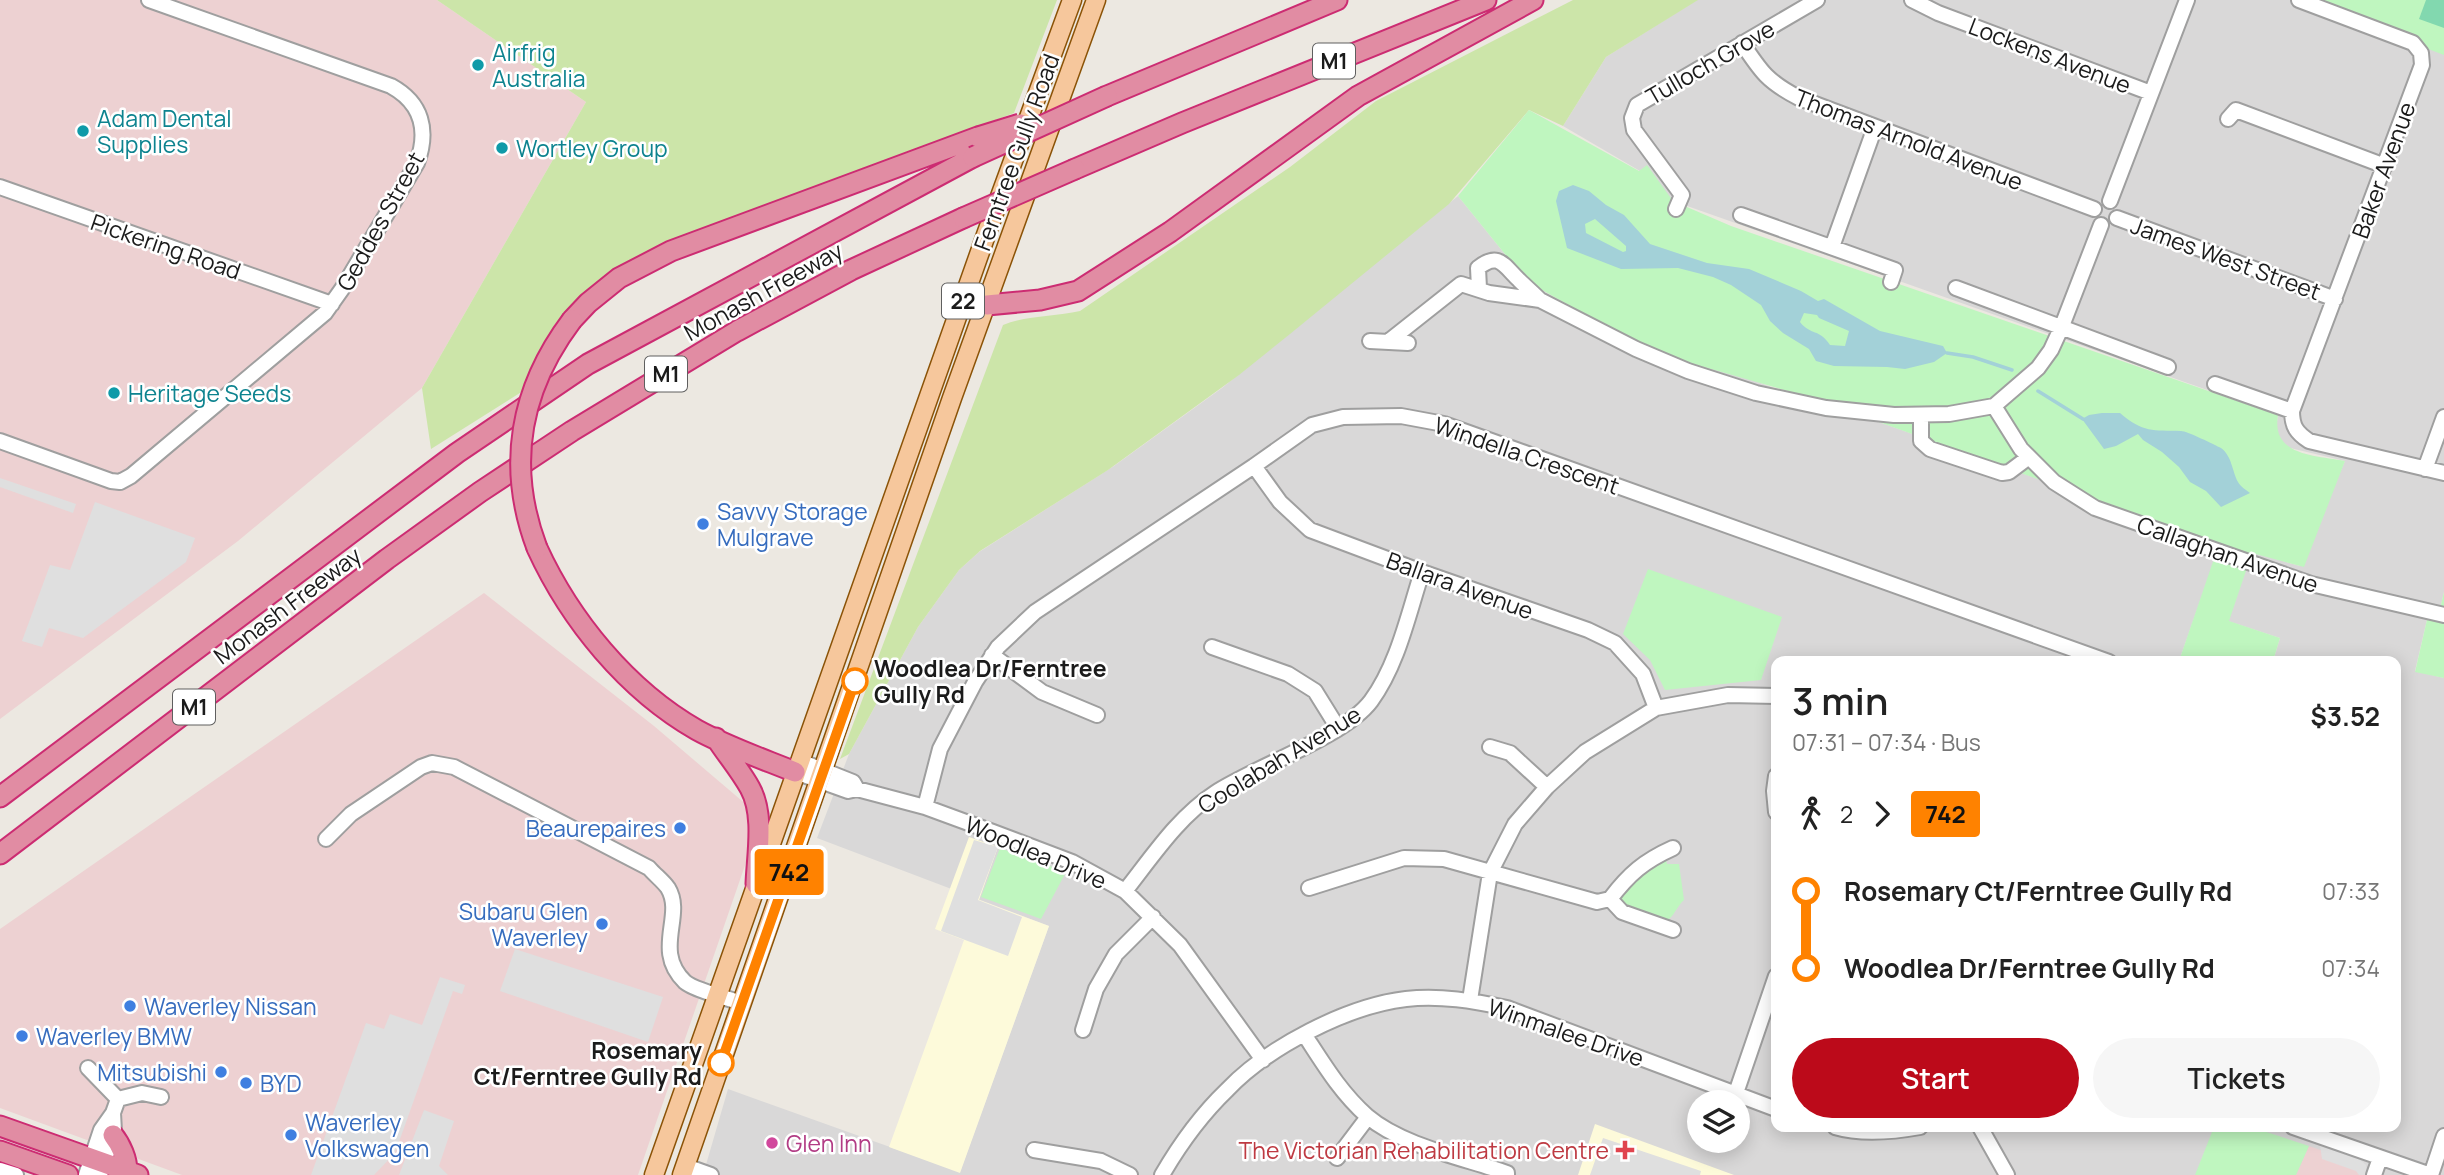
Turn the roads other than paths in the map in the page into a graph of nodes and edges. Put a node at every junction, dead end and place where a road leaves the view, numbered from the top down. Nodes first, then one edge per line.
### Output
1 (149, 0) edge
2 (1072, 0) edge
3 (1096, 0) edge
4 (1337, 0) edge
5 (1486, 0) edge
6 (1533, 0) edge
7 (1817, 0) edge
8 (1912, 0) edge
9 (2187, 0) edge
10 (2299, 0) edge
11 (1742, 43) junction
12 (2151, 93) junction
13 (1107, 96) junction
14 (2233, 109) dead end
15 (1875, 127) junction
16 (2385, 166) junction
17 (0, 187) edge
18 (2110, 201) junction
19 (1676, 209) dead end
20 (2094, 209) junction
21 (1741, 215) dead end
22 (2117, 218) junction
23 (2101, 225) junction
24 (1832, 247) junction
25 (1478, 268) junction
26 (1891, 282) dead end
27 (1461, 284) junction
28 (1479, 288) junction
29 (1956, 288) dead end
30 (2335, 299) junction
31 (1540, 300) junction
32 (332, 304) junction
33 (987, 304) junction
34 (2062, 326) junction
35 (1370, 341) dead end
36 (1389, 341) junction
37 (1408, 343) dead end
38 (2168, 367) dead end
39 (2215, 384) dead end
40 (1994, 406) junction
41 (2292, 411) junction
42 (1921, 415) junction
43 (2444, 417) edge
44 (0, 441) edge
45 (2028, 457) junction
46 (1254, 466) junction
47 (2425, 469) junction
48 (2444, 473) edge
49 (1423, 572) junction
50 (2444, 615) edge
51 (1212, 647) dead end
52 (992, 656) junction
53 (2092, 656) edge
54 (1771, 696) edge
55 (1656, 708) junction
56 (1097, 715) dead end
57 (1338, 728) junction
58 (716, 738) junction
59 (1490, 747) dead end
60 (797, 767) junction
61 (822, 776) junction
62 (1547, 786) junction
63 (0, 797) edge
64 (925, 807) junction
65 (326, 839) dead end
66 (1673, 848) dead end
67 (0, 854) edge
68 (1490, 873) junction
69 (757, 884) junction
70 (1309, 888) dead end
71 (1125, 891) junction
72 (1610, 899) junction
73 (1153, 917) junction
74 (1673, 930) dead end
75 (1771, 991) edge
76 (717, 995) junction
77 (1470, 1000) junction
78 (742, 1003) junction
79 (1083, 1030) dead end
80 (1304, 1034) junction
81 (1263, 1060) junction
82 (88, 1068) dead end
83 (1728, 1090) edge
84 (1737, 1090) edge
85 (161, 1097) dead end
86 (1750, 1099) edge
87 (116, 1106) junction
88 (1771, 1107) edge
89 (1368, 1117) junction
90 (0, 1126) edge
91 (1983, 1132) edge
92 (2307, 1132) edge
93 (113, 1135) junction
94 (2444, 1136) edge
95 (1034, 1150) dead end
96 (0, 1151) edge
97 (1337, 1158) dead end
98 (2380, 1158) junction
99 (95, 1168) edge
100 (0, 1170) edge
101 (18, 1170) edge
102 (684, 1170) edge
103 (132, 1173) edge
104 (68, 1175) edge
105 (654, 1175) edge
106 (711, 1175) edge
107 (1130, 1175) edge
108 (1162, 1175) edge
109 (1507, 1175) edge
110 (2007, 1175) edge
111 (2374, 1175) edge
112 (2431, 1175) edge

1 - 32 street, Geddes Street
2 - 60 main road, Ferntree Gully Road / 22
3 - 33 main road, Ferntree Gully Road / 22
4 - 13 highway, Monash Freeway / M1
5 - 67 highway, Monash Freeway / M1, bridge
6 - 33 highway
7 - 11 street, Tulloch Grove
8 - 12 street, Lockens Avenue
9 - 12 street
10 - 16 street, Baker Avenue
11 - 15 street, Thomas Arnold Avenue
11 - 19 street, Tulloch Grove
12 - 18 street
13 - 58 highway, bridge
13 - 63 highway, Monash Freeway / M1, bridge
14 - 16 street
15 - 20 street, Thomas Arnold Avenue
15 - 24 street
16 - 30 street, Baker Avenue
17 - 32 street, Pickering Road
18 - 20 street
18 - 22 street
20 - 23 street
21 - 24 street
22 - 23 street
22 - 30 street, James West Street
23 - 34 street
24 - 26 street
25 - 27 street
25 - 28 street
25 - 31 street
27 - 28 street
27 - 36 street
28 - 31 street
29 - 34 street
30 - 41 street, Baker Avenue
31 - 42 street
32 - 44 street, Geddes Street
33 - 61 main road, Ferntree Gully Road / 22
34 - 38 street
34 - 40 street
35 - 36 street
36 - 37 street
39 - 41 street
40 - 42 street
40 - 45 street, Callaghan Avenue
41 - 47 street
42 - 45 street
43 - 47 street
45 - 50 street, Callaghan Avenue
46 - 49 street, Ballara Avenue
46 - 52 street, Windella Crescent
46 - 53 street, Windella Crescent
47 - 48 street
49 - 55 street, Ballara Avenue
49 - 57 street, Coolabah Avenue
51 - 57 street
52 - 56 street
52 - 64 street, Windella Crescent
54 - 55 street
55 - 62 street
57 - 71 street, Coolabah Avenue
58 - 60 highway
58 - 69 highway
59 - 62 street
60 - 61 street, Woodlea Drive
60 - 69 main road, Ferntree Gully Road / 22
61 - 64 street, Woodlea Drive
61 - 78 main road, Ferntree Gully Road / 22
62 - 68 street
64 - 71 street, Woodlea Drive
65 - 76 street
66 - 72 street
68 - 70 street
68 - 72 street
68 - 77 street
69 - 76 main road, Ferntree Gully Road / 22
71 - 73 street, Woodlea Drive
72 - 74 street
73 - 79 street
73 - 81 street, Woodlea Drive
75 - 84 street
76 - 78 street
76 - 105 main road, Ferntree Gully Road / 22
77 - 80 street, Winmalee Drive
77 - 83 street, Winmalee Drive
78 - 102 main road, Ferntree Gully Road / 22
80 - 81 street, Winmalee Drive
80 - 89 street
81 - 108 street, Winmalee Drive
82 - 87 street
85 - 87 street
86 - 88 street, Winmalee Drive
87 - 93 street
87 - 99 street
89 - 97 street
89 - 109 street
90 - 99 highway
91 - 110 street
92 - 98 street
93 - 99 street
93 - 103 highway
94 - 112 street
95 - 107 street
96 - 101 highway
98 - 111 street
98 - 112 street
99 - 103 highway
100 - 101 street
101 - 104 highway
102 - 106 street

